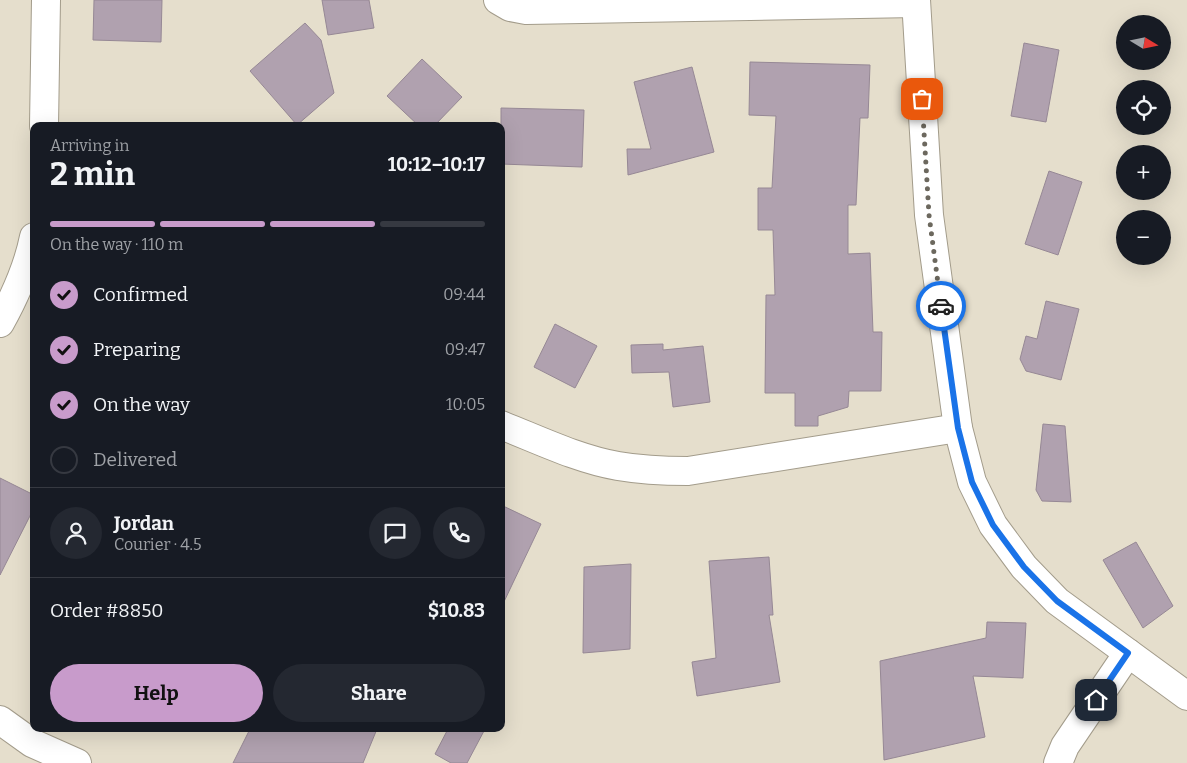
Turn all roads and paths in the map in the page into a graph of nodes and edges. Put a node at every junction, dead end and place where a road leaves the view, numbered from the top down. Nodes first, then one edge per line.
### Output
1 (46, 0) edge
2 (498, 0) edge
3 (916, 1) edge
4 (44, 122) edge
5 (30, 254) edge
6 (0, 323) edge
7 (505, 427) edge
8 (958, 428) junction
9 (1128, 653) junction
10 (1187, 696) edge
11 (0, 720) edge
12 (77, 763) edge
13 (1058, 763) edge

1 - 4 street
2 - 3 street
3 - 8 street
5 - 6 street
7 - 8 street
8 - 9 street
9 - 10 street
9 - 13 street
11 - 12 street

